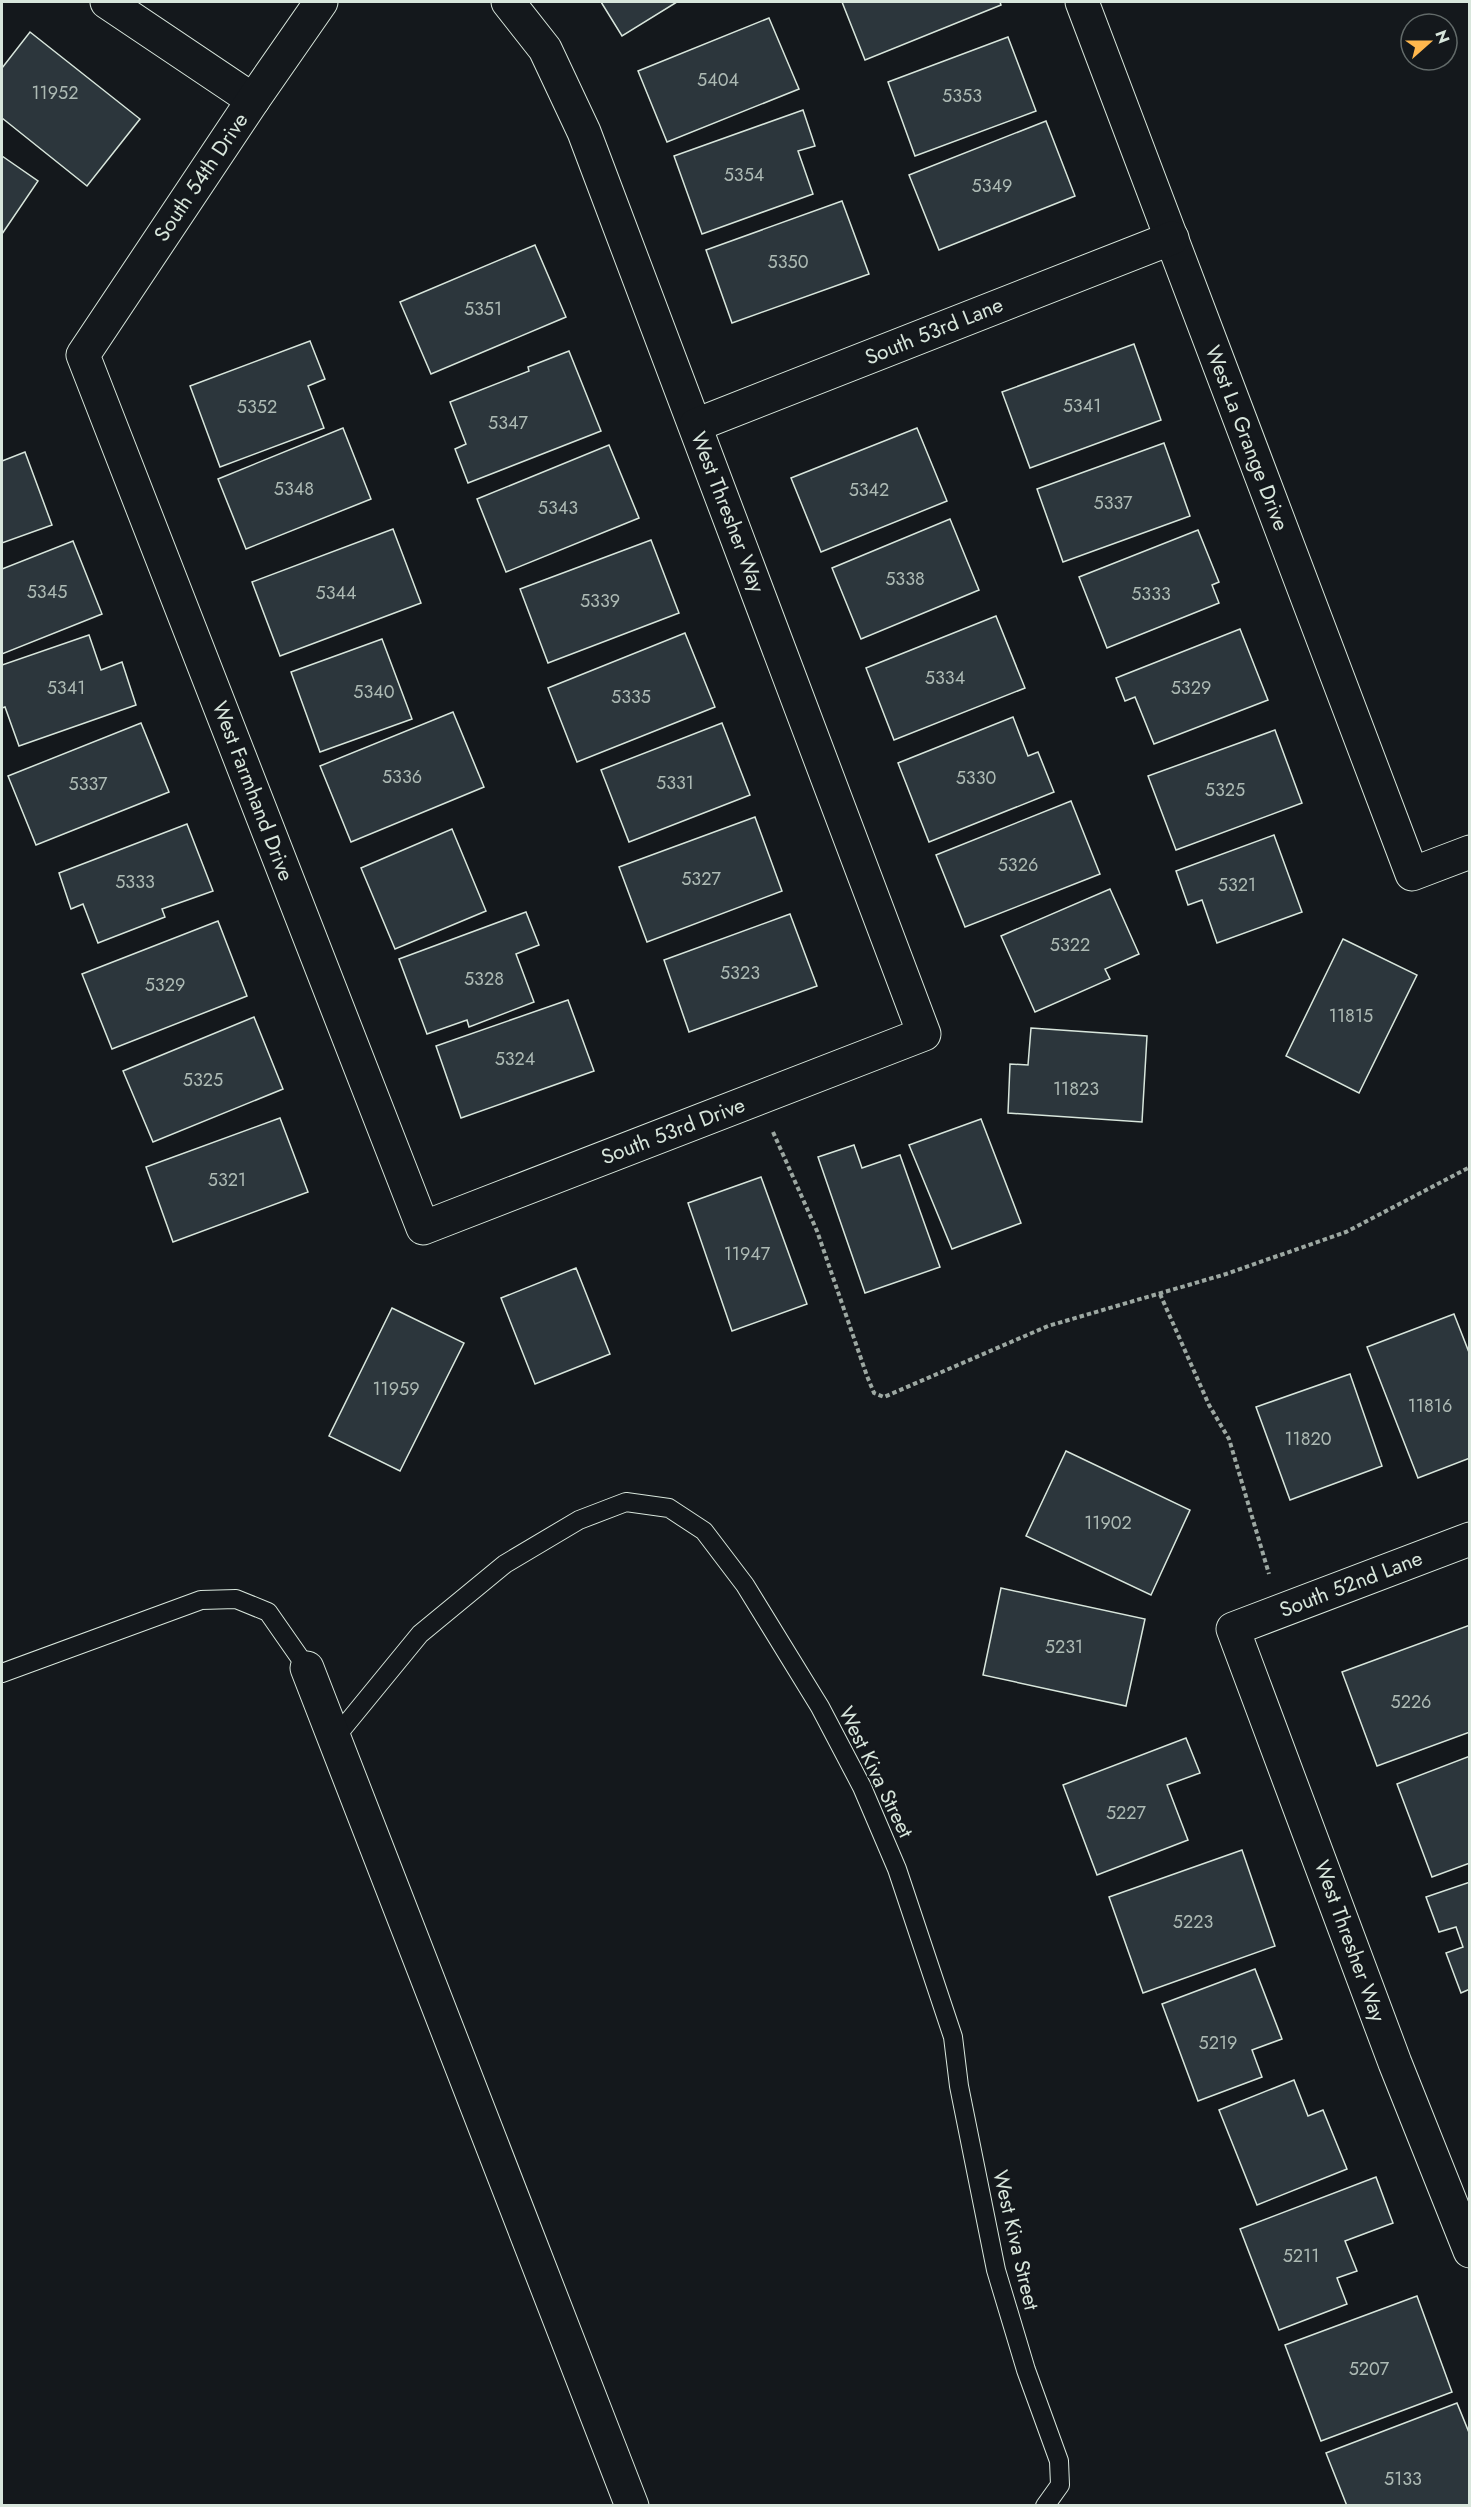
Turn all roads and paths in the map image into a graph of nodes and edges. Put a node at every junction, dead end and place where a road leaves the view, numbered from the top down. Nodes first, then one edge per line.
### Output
1 (107, 2) edge
2 (321, 2) edge
3 (508, 2) edge
4 (1082, 2) edge
5 (253, 100) junction
6 (1172, 238) junction
7 (83, 355) joint
8 (696, 425) junction
9 (1470, 852) edge
10 (924, 1034) joint
11 (757, 1098) junction
12 (1470, 1167) edge
13 (423, 1228) joint
14 (1160, 1294) junction
15 (1470, 1539) edge
16 (1280, 1611) junction
17 (1233, 1629) joint
18 (307, 1668) joint
19 (2, 1673) edge
20 (334, 1739) junction
21 (1470, 2252) edge
22 (632, 2505) edge
23 (1047, 2505) edge

1 - 5 street
2 - 5 street, South 54th Drive
3 - 8 street, West Thresher Way
4 - 6 street, West La Grange Drive
5 - 7 street, South 54th Drive
6 - 8 street, South 53rd Lane
6 - 9 street, West La Grange Drive
7 - 13 street, West Farmhand Drive
8 - 10 street, West Thresher Way
10 - 11 street, South 53rd Drive
11 - 13 street, South 53rd Drive
11 - 14 path
12 - 14 path
14 - 16 path
15 - 16 street, South 52nd Lane
16 - 17 street, South 52nd Lane
17 - 21 street, West Thresher Way
18 - 19 lane
18 - 20 street
20 - 22 street
20 - 23 lane, West Kiva Street

